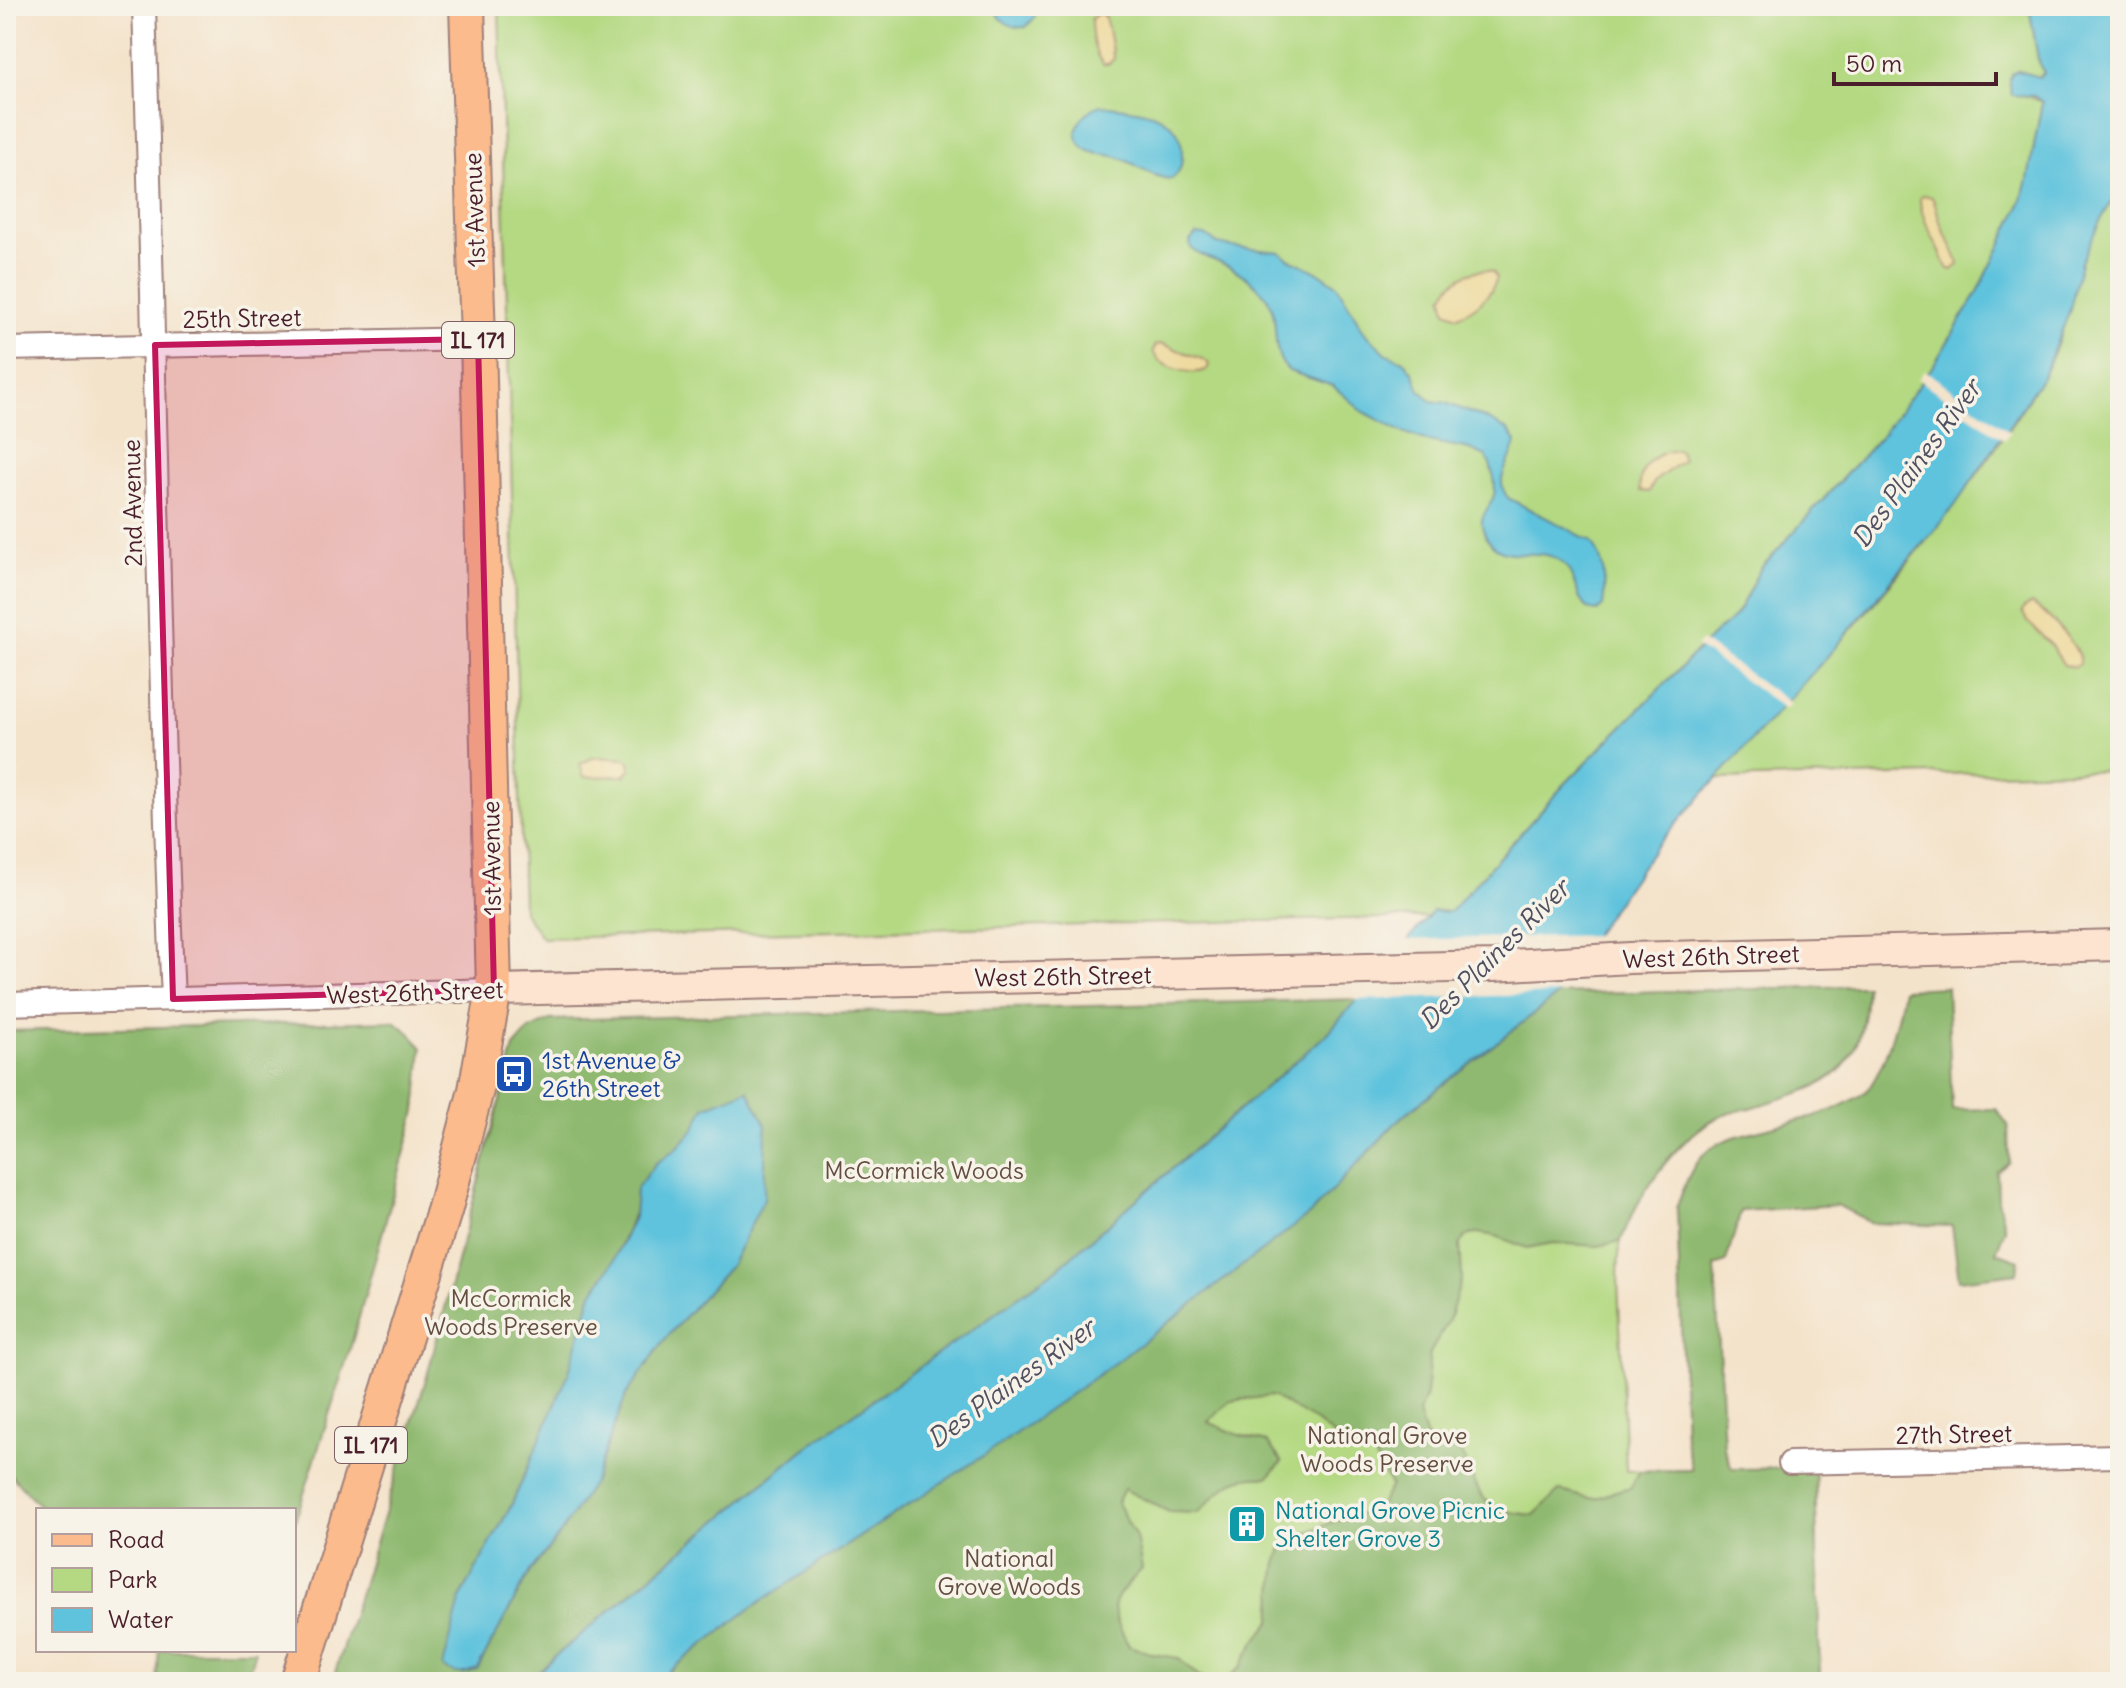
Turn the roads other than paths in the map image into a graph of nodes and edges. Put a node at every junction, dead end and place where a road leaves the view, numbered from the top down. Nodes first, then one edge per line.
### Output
1 (144, 6) edge
2 (467, 6) edge
3 (478, 339) junction
4 (155, 345) junction
5 (6, 349) edge
6 (2120, 945) edge
7 (494, 990) junction
8 (173, 999) junction
9 (6, 1004) edge
10 (2120, 1456) edge
11 (1790, 1463) dead end
12 (298, 1682) edge

1 - 4 street, 2nd Avenue
2 - 3 main road, 1st Avenue / IL 171
3 - 4 street, 25th Street
3 - 7 main road, 1st Avenue / IL 171
4 - 5 street, 25th Street
4 - 8 street, 2nd Avenue
6 - 7 main road, West 26th Street
7 - 8 street, West 26th Street
7 - 12 main road, 1st Avenue / IL 171
8 - 9 street, West 26th Street
10 - 11 street, 27th Street

